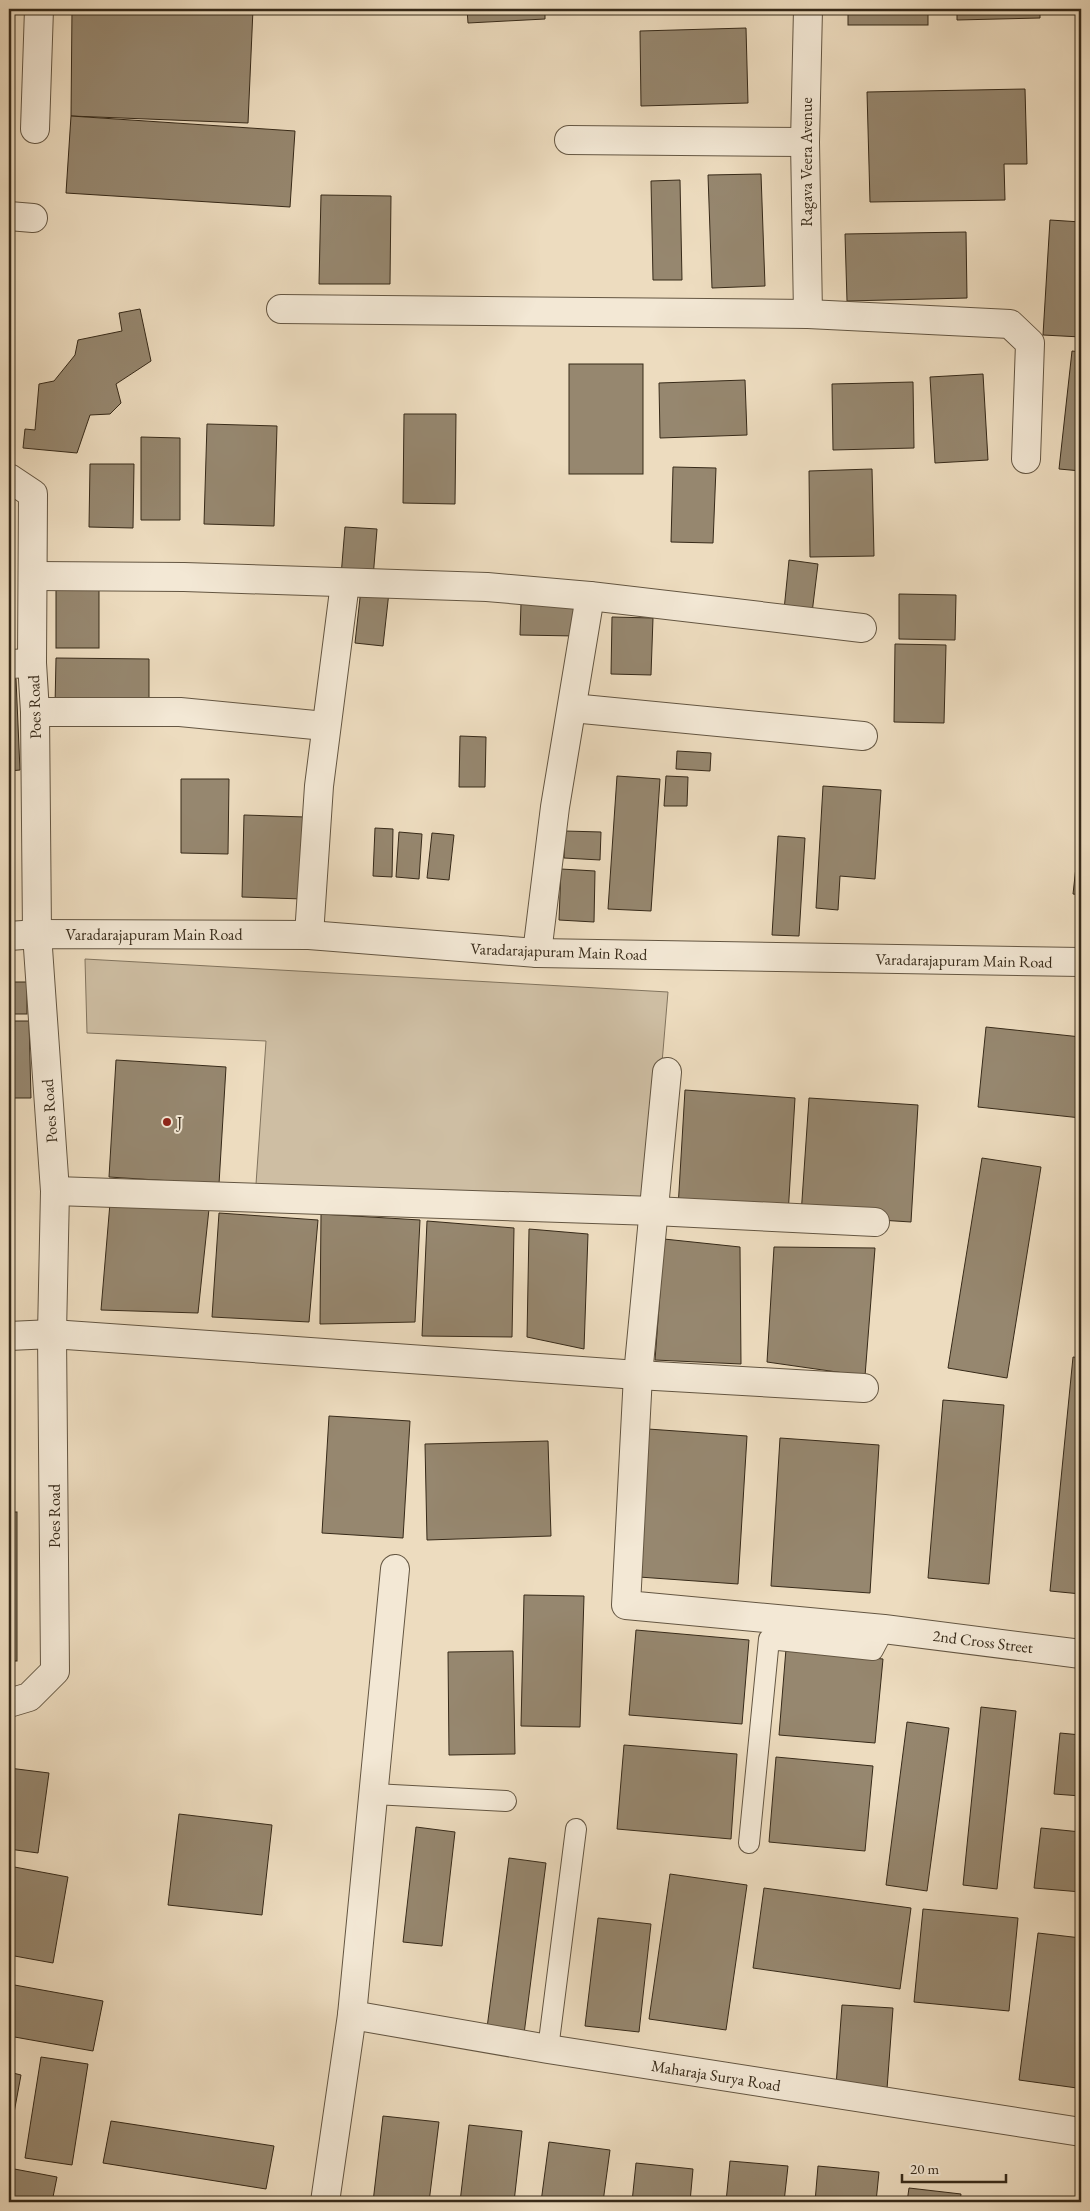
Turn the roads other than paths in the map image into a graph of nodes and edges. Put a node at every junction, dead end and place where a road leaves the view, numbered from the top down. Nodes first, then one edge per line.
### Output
1 (39, 9) edge
2 (808, 9) edge
3 (35, 129) dead end
4 (569, 140) dead end
5 (805, 142) junction
6 (281, 309) dead end
7 (808, 314) junction
8 (1026, 459) dead end
9 (9, 478) edge
10 (34, 576) junction
11 (345, 583) junction
12 (590, 596) junction
13 (862, 628) dead end
14 (20, 663) edge
15 (572, 708) junction
16 (36, 712) junction
17 (325, 726) junction
18 (863, 736) dead end
19 (37, 934) junction
20 (309, 935) junction
21 (9, 936) edge
22 (537, 953) junction
23 (1081, 962) edge
24 (667, 1072) dead end
25 (55, 1191) junction
26 (654, 1212) junction
27 (875, 1222) dead end
28 (52, 1334) junction
29 (9, 1336) edge
30 (638, 1375) junction
31 (864, 1388) dead end
32 (395, 1569) dead end
33 (884, 1629) junction
34 (1081, 1654) edge
35 (9, 1703) edge
36 (374, 1794) junction
37 (506, 1800) dead end
38 (576, 1829) dead end
39 (749, 1843) dead end
40 (352, 2015) junction
41 (548, 2049) junction
42 (1081, 2132) edge
43 (325, 2202) edge

1 - 3 street
2 - 5 street, Ragava Veera Avenue
4 - 5 street
5 - 7 street, Ragava Veera Avenue
6 - 7 street
7 - 8 street
9 - 10 street, Poes Road
10 - 11 street
10 - 14 street, Poes Road
11 - 12 street
11 - 17 street
12 - 13 street
12 - 15 street
14 - 16 street, Poes Road
15 - 18 street
15 - 22 street
16 - 17 street
16 - 19 street, Poes Road
17 - 20 street
19 - 20 street, Varadarajapuram Main Road
19 - 21 street, Varadarajapuram Main Road
19 - 25 street, Poes Road
20 - 22 street, Varadarajapuram Main Road
22 - 23 street, Varadarajapuram Main Road
24 - 26 street
25 - 26 street
25 - 28 street, Poes Road
26 - 27 street
26 - 30 street
28 - 29 street
28 - 30 street
28 - 35 street, Poes Road
30 - 31 street
30 - 33 street, 2nd Cross Street
32 - 36 street
33 - 34 street, 2nd Cross Street
33 - 39 lane
36 - 37 lane
36 - 40 street
38 - 41 lane
40 - 41 street, Maharaja Surya Road
40 - 43 street
41 - 42 street, Maharaja Surya Road

